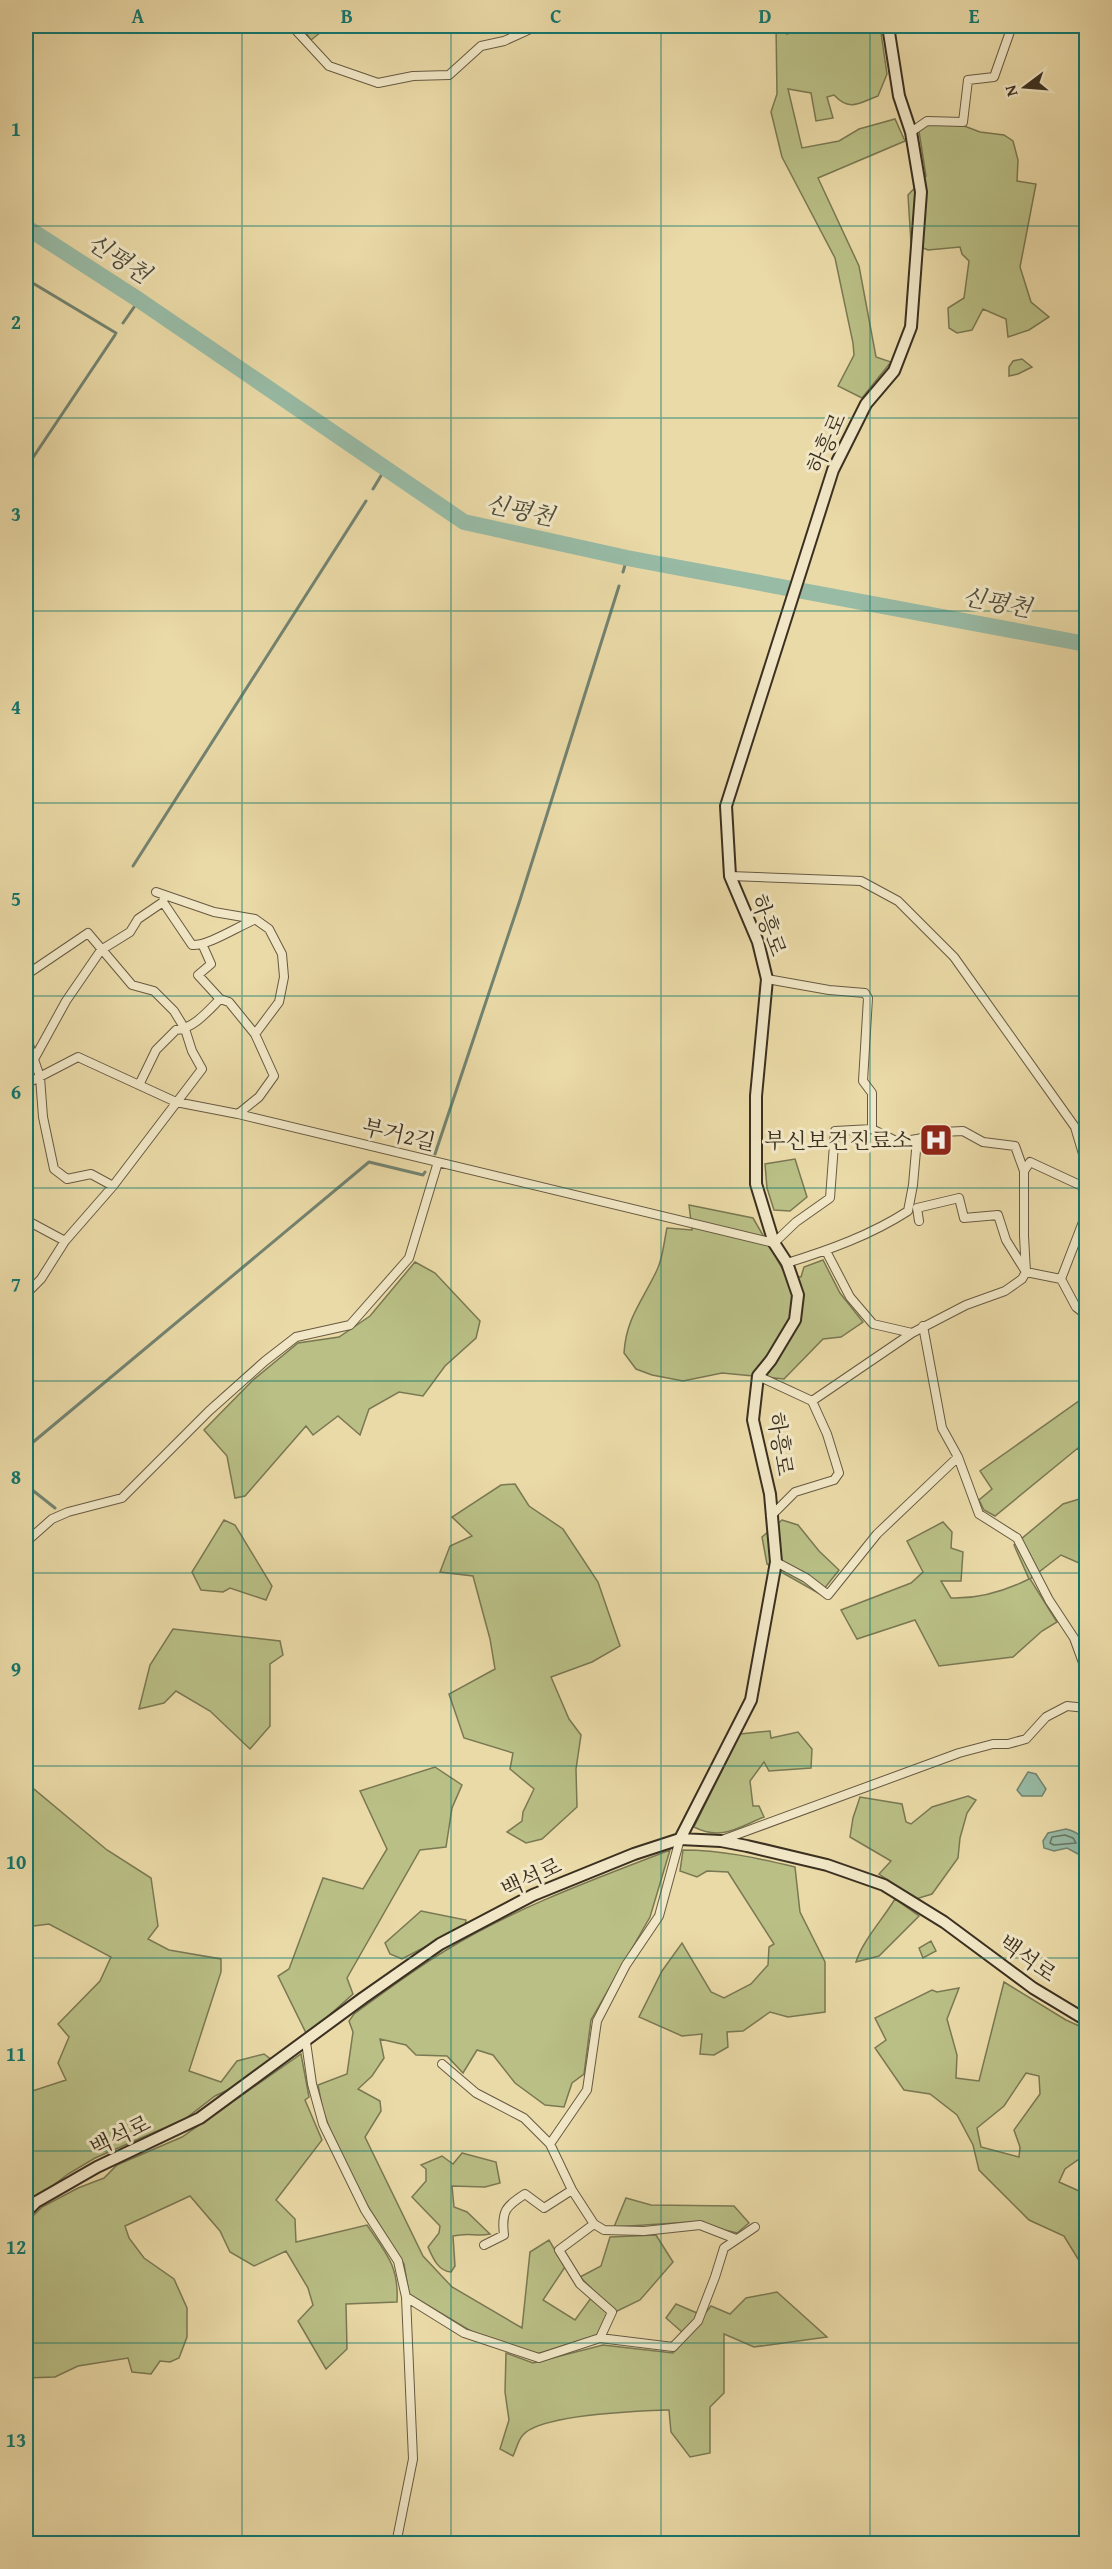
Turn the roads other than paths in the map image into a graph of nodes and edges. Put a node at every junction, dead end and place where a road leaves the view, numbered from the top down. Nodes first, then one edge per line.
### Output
1 (292, 26) edge
2 (537, 26) edge
3 (888, 26) edge
4 (1010, 26) edge
5 (911, 132) junction
6 (730, 876) junction
7 (156, 892) dead end
8 (164, 898) junction
9 (255, 919) junction
10 (203, 946) junction
11 (101, 950) junction
12 (26, 975) edge
13 (767, 979) junction
14 (220, 999) junction
15 (185, 1029) junction
16 (255, 1034) junction
17 (26, 1036) edge
18 (33, 1060) junction
19 (40, 1077) junction
20 (26, 1084) edge
21 (140, 1084) junction
22 (176, 1102) junction
23 (238, 1114) junction
24 (872, 1129) junction
25 (917, 1139) junction
26 (438, 1162) junction
27 (1024, 1171) junction
28 (113, 1186) junction
29 (1084, 1187) junction
30 (26, 1220) edge
31 (919, 1221) dead end
32 (65, 1241) junction
33 (774, 1243) junction
34 (826, 1251) junction
35 (788, 1263) junction
36 (1026, 1272) junction
37 (1061, 1279) junction
38 (26, 1294) edge
39 (1086, 1315) edge
40 (923, 1326) junction
41 (912, 1333) junction
42 (758, 1376) junction
43 (812, 1401) junction
44 (958, 1457) junction
45 (771, 1516) junction
46 (26, 1542) edge
47 (776, 1562) junction
48 (1086, 1671) edge
49 (1086, 1708) edge
50 (680, 1839) junction
51 (721, 1841) junction
52 (1086, 2020) edge
53 (306, 2042) junction
54 (442, 2064) dead end
55 (550, 2144) junction
56 (572, 2190) junction
57 (26, 2212) edge
58 (594, 2224) junction
59 (755, 2227) dead end
60 (736, 2239) junction
61 (484, 2245) dead end
62 (406, 2297) junction
63 (600, 2338) junction
64 (396, 2544) edge

1 - 2 street
3 - 5 street, 하흥로
4 - 5 street
5 - 6 street, 하흥로
6 - 13 street, 하흥로
6 - 29 street
7 - 8 street
8 - 9 street
8 - 10 street
8 - 11 street
9 - 10 street
9 - 16 street
10 - 14 street
11 - 12 street
11 - 15 street
11 - 18 street
13 - 24 street
13 - 33 street, 하흥로
14 - 15 street
14 - 16 street
15 - 21 street
15 - 22 street
16 - 23 street
17 - 18 street
18 - 19 street
19 - 20 street, 부거2길
19 - 21 street, 부거2길
19 - 28 street
21 - 22 street, 부거2길
22 - 23 street, 부거2길
22 - 28 street
23 - 26 street, 부거2길
24 - 25 street
24 - 33 street
25 - 27 street
25 - 34 street
26 - 33 street, 부거2길
26 - 46 street
27 - 29 street
27 - 36 street
28 - 32 street
29 - 37 street
30 - 32 street
31 - 36 street
32 - 38 street
33 - 35 street, 하흥로
34 - 35 street
34 - 41 street
35 - 42 street, 하흥로
36 - 37 street
36 - 40 street
37 - 39 street
40 - 41 street
40 - 44 street
41 - 43 street
42 - 43 street
42 - 45 street, 하흥로
43 - 45 street
44 - 47 street
44 - 48 street
45 - 47 street, 하흥로
47 - 50 street, 하흥로
49 - 51 street
50 - 51 street, 백석로
50 - 53 street, 백석로
50 - 55 street
51 - 52 street, 백석로
53 - 57 street, 백석로
53 - 62 street
54 - 55 street
55 - 56 street
56 - 58 street
56 - 61 street
58 - 60 street
58 - 63 street
59 - 60 street
60 - 63 street
62 - 63 street
62 - 64 street

